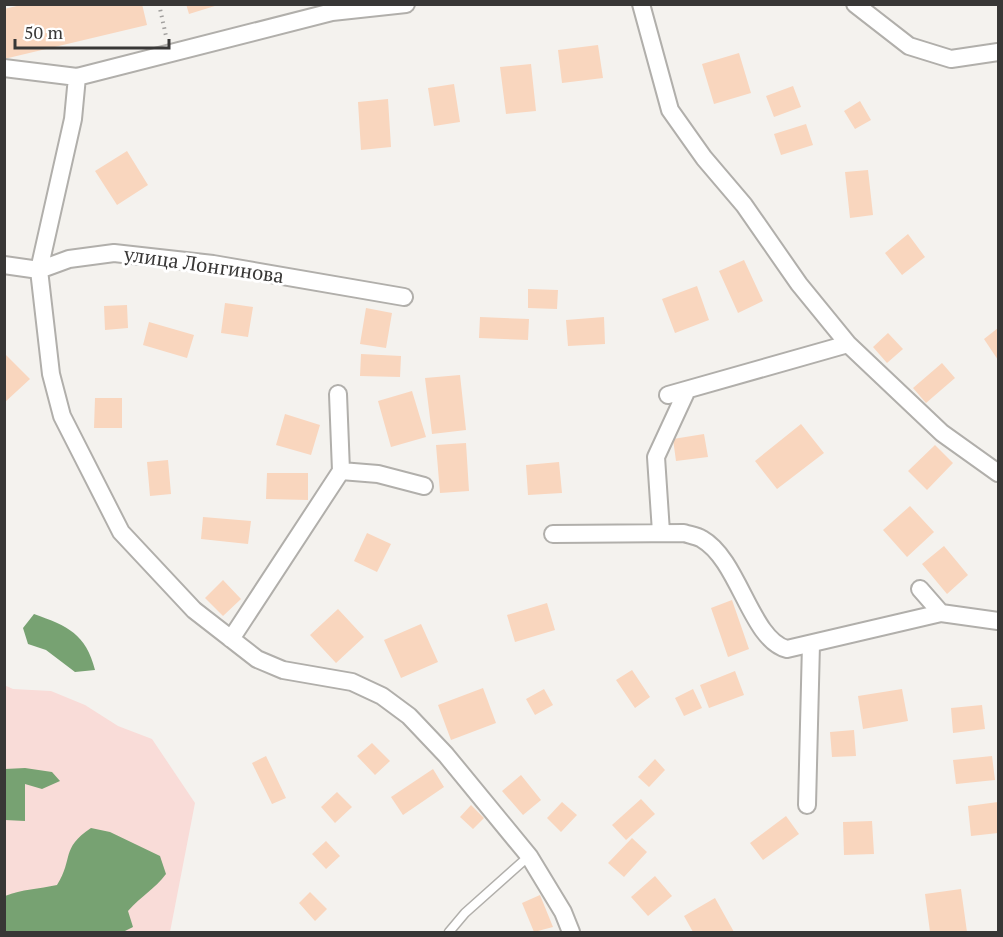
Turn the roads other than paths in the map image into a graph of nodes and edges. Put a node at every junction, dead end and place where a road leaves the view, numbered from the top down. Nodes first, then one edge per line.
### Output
1 (406, 4) edge
2 (641, 4) edge
3 (855, 4) edge
4 (332, 8) edge
5 (999, 52) edge
6 (4, 68) edge
7 (77, 77) junction
8 (4, 265) edge
9 (39, 270) junction
10 (404, 297) dead end
11 (848, 344) junction
12 (687, 390) junction
13 (338, 394) dead end
14 (668, 395) dead end
15 (340, 471) junction
16 (999, 473) edge
17 (424, 486) dead end
18 (661, 532) junction
19 (553, 534) dead end
20 (920, 590) dead end
21 (941, 613) junction
22 (999, 621) edge
23 (231, 639) junction
24 (811, 644) junction
25 (807, 806) dead end
26 (529, 856) junction
27 (449, 933) edge
28 (571, 933) edge

1 - 4 street
2 - 11 street
3 - 5 street
4 - 7 street
6 - 7 street
7 - 9 street
8 - 9 street, улица Лонгинова
9 - 10 street, улица Лонгинова
9 - 23 street
11 - 12 street
11 - 16 street
12 - 14 street
12 - 18 street
13 - 15 street
15 - 17 street
15 - 23 street
18 - 19 street
18 - 24 street
20 - 21 street
21 - 22 street
21 - 24 street
23 - 26 street
24 - 25 street
26 - 27 lane
26 - 28 street

